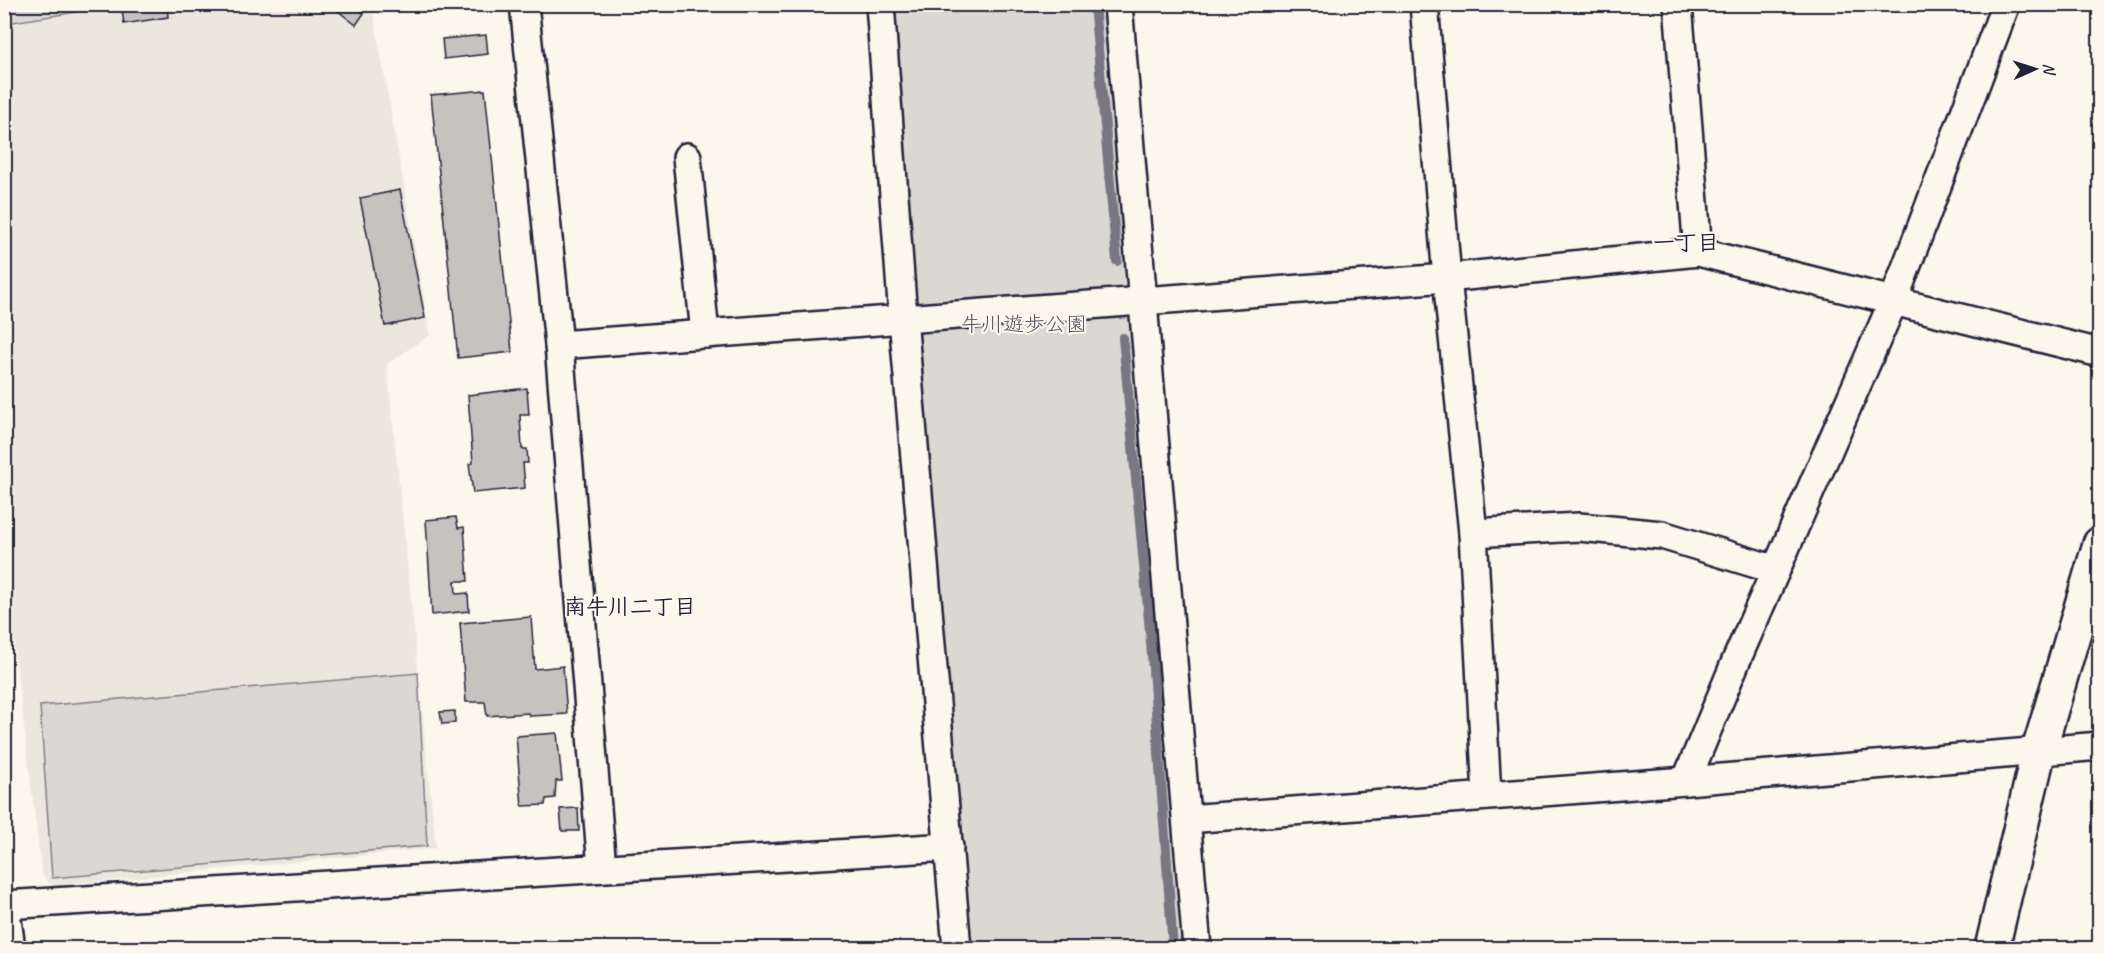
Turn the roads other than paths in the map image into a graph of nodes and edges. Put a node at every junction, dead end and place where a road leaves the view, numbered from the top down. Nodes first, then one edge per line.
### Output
1 (524, 4) edge
2 (880, 4) edge
3 (1118, 4) edge
4 (1424, 4) edge
5 (1678, 4) edge
6 (2006, 4) edge
7 (687, 158) dead end
8 (1698, 252) junction
9 (1447, 278) junction
10 (1142, 302) junction
11 (1893, 302) junction
12 (903, 318) junction
13 (705, 333) junction
14 (559, 345) junction
15 (2100, 353) edge
16 (1473, 533) junction
17 (2100, 544) edge
18 (1776, 570) junction
19 (2100, 746) edge
20 (2038, 750) junction
21 (1686, 782) junction
22 (1487, 796) junction
23 (1186, 819) junction
24 (949, 847) junction
25 (602, 868) junction
26 (4, 905) edge
27 (4, 920) edge
28 (8, 948) edge
29 (957, 948) edge
30 (1197, 948) edge
31 (1992, 948) edge

1 - 14 street
2 - 12 street
3 - 10 street
4 - 9 street
5 - 8 street
6 - 11 street
7 - 13 street
8 - 9 street
8 - 11 street
9 - 10 street
9 - 16 street
10 - 12 street
10 - 23 street
11 - 15 street
11 - 18 street
12 - 13 street
12 - 24 street
13 - 14 street
14 - 25 street
16 - 18 street
16 - 22 street
17 - 20 street
18 - 21 street
19 - 20 street
20 - 21 street
20 - 31 street
21 - 22 street
22 - 23 street
23 - 30 street
24 - 25 street
24 - 29 street
25 - 26 street
27 - 28 street

